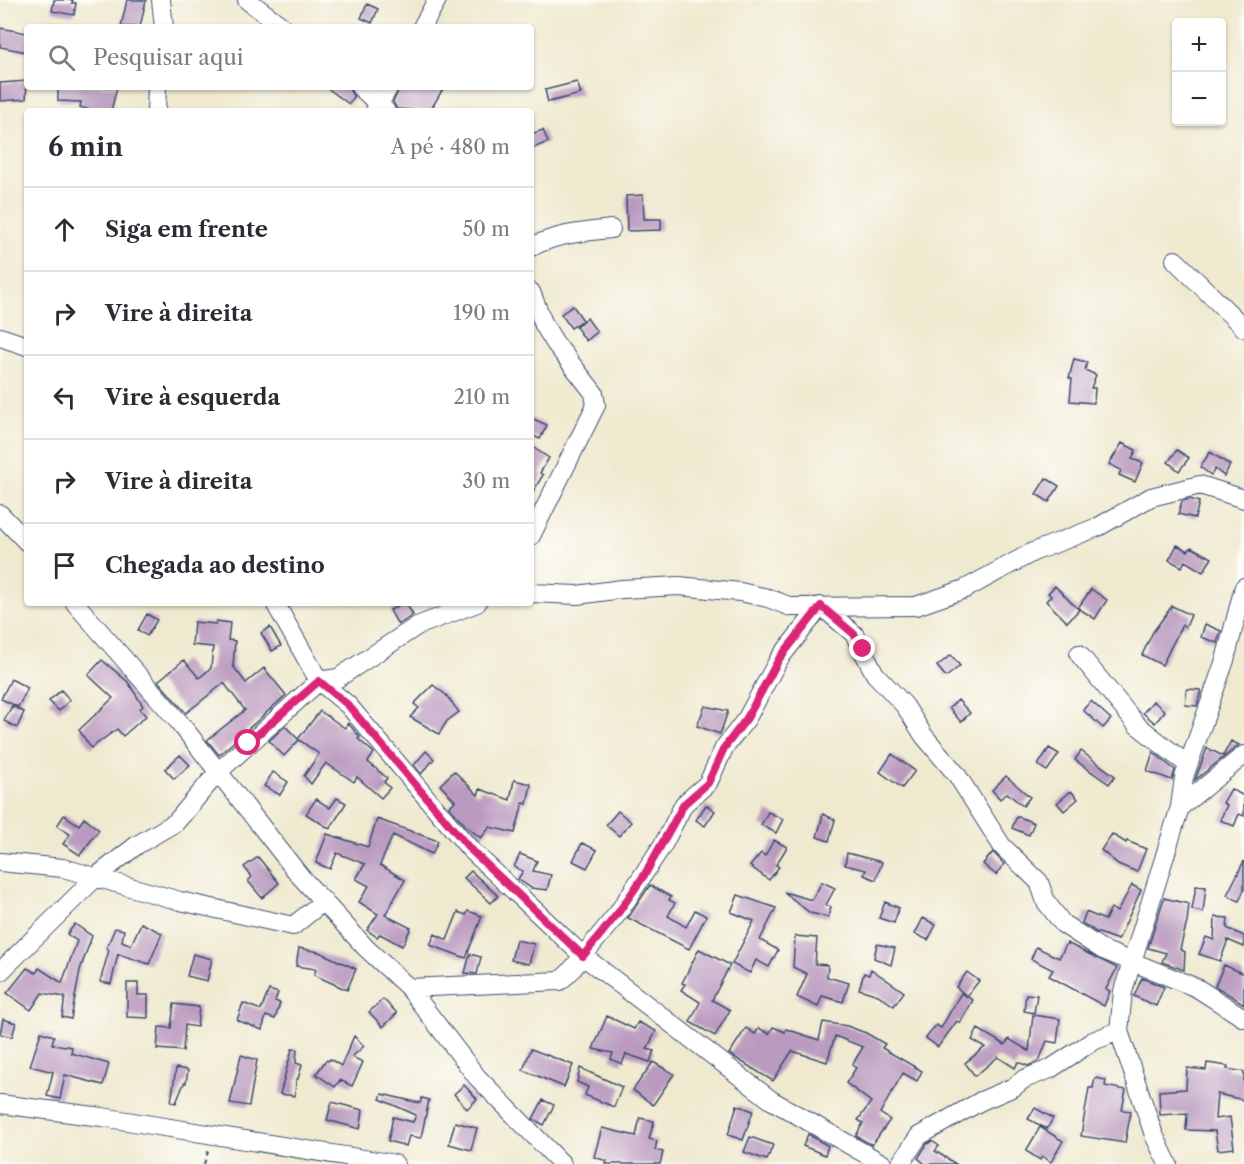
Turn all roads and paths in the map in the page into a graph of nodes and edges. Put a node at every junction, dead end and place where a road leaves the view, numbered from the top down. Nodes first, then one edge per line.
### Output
1 (162, 0) edge
2 (247, 0) edge
3 (437, 0) edge
4 (164, 24) edge
5 (279, 24) edge
6 (424, 24) edge
7 (157, 90) edge
8 (363, 90) edge
9 (387, 90) edge
10 (156, 108) edge
11 (379, 108) edge
12 (380, 108) edge
13 (611, 229) dead end
14 (534, 245) edge
15 (1175, 260) dead end
16 (534, 300) edge
17 (1244, 328) edge
18 (0, 338) edge
19 (24, 345) edge
20 (1244, 499) edge
21 (0, 513) edge
22 (534, 530) edge
23 (24, 539) edge
24 (1244, 587) edge
25 (534, 593) edge
26 (78, 606) edge
27 (277, 606) edge
28 (469, 606) edge
29 (821, 606) junction
30 (1241, 608) edge
31 (1079, 654) dead end
32 (319, 681) junction
33 (1244, 755) edge
34 (1188, 765) junction
35 (219, 771) junction
36 (1180, 807) junction
37 (0, 862) edge
38 (97, 876) junction
39 (324, 901) junction
40 (583, 956) junction
41 (1132, 961) junction
42 (0, 972) edge
43 (409, 988) junction
44 (1244, 1018) edge
45 (1119, 1031) junction
46 (0, 1104) edge
47 (394, 1164) edge
48 (562, 1164) edge
49 (883, 1164) edge
50 (900, 1164) edge
51 (1168, 1164) edge

1 - 4 street
2 - 5 street
3 - 6 street
7 - 10 street
8 - 11 street
9 - 12 street
13 - 14 street
15 - 17 street
16 - 22 street
18 - 19 street
20 - 29 street
21 - 23 street
24 - 30 street
25 - 29 street
26 - 35 street
27 - 32 street
28 - 32 street
29 - 40 street
29 - 41 street
30 - 34 street
31 - 34 street
32 - 35 street
32 - 40 street
33 - 36 street
34 - 36 street
35 - 38 street
35 - 39 street
36 - 41 street
37 - 38 street
38 - 39 street
38 - 42 street
39 - 43 street
40 - 43 street
40 - 49 street
41 - 44 street
41 - 45 street
43 - 48 street
45 - 50 street
45 - 51 street
46 - 47 street

